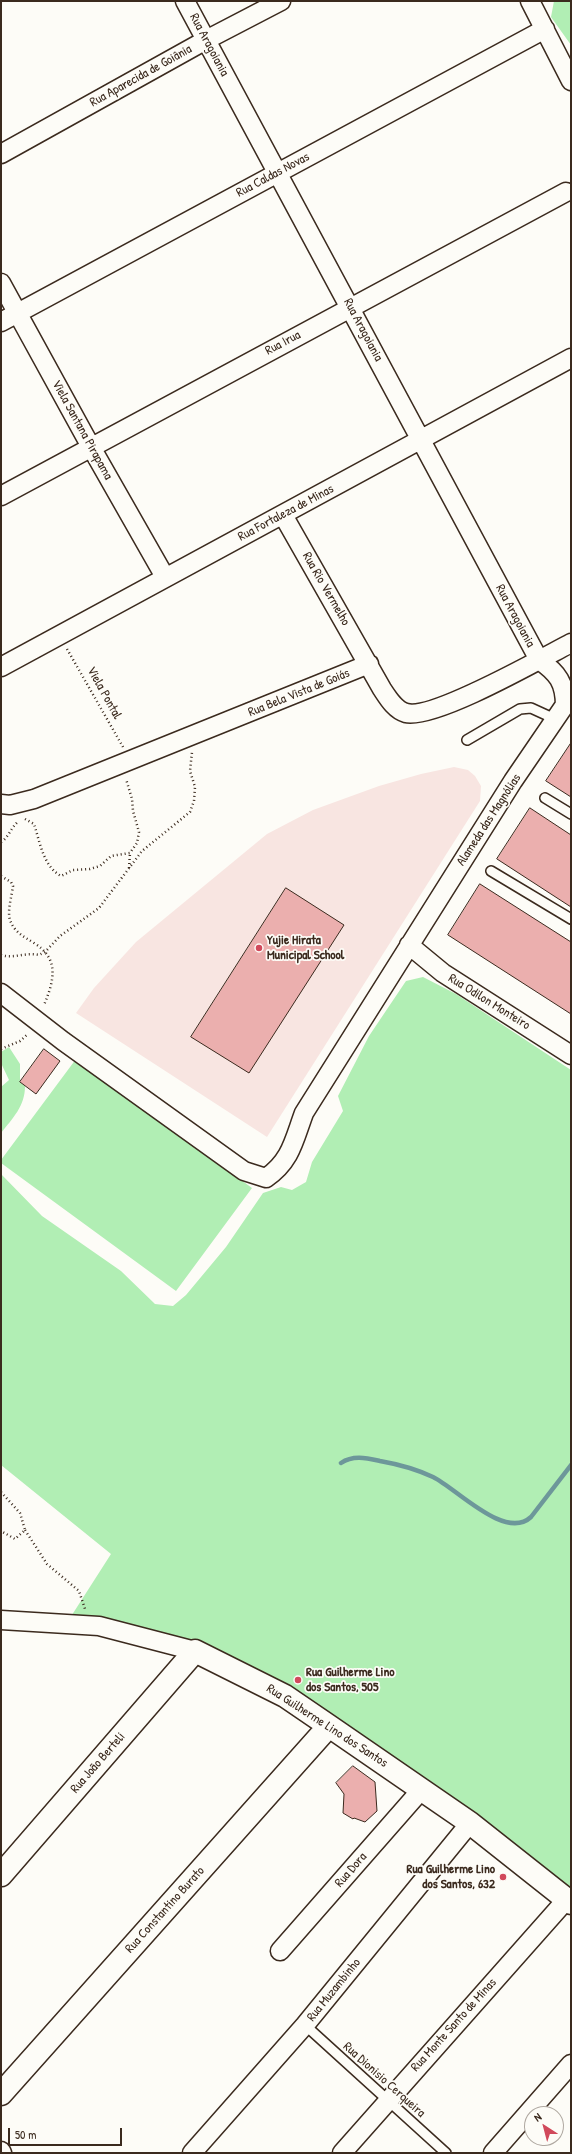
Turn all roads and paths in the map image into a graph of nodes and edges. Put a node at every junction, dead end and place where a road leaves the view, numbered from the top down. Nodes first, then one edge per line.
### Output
1 (185, 1) edge
2 (281, 1) edge
3 (530, 1) edge
4 (545, 29) junction
5 (206, 40) junction
6 (571, 81) edge
7 (1, 154) edge
8 (278, 173) junction
9 (570, 197) edge
10 (1, 283) edge
11 (351, 307) junction
12 (17, 313) junction
13 (1, 322) edge
14 (571, 358) edge
15 (420, 441) junction
16 (91, 448) junction
17 (1, 496) edge
18 (284, 515) junction
19 (165, 577) junction
20 (59, 634) junction
21 (571, 643) edge
22 (539, 660) junction
23 (369, 664) junction
24 (1, 667) edge
25 (564, 707) edge
26 (190, 737) junction
27 (467, 740) dead end
28 (126, 763) junction
29 (546, 798) dead end
30 (1, 804) edge
31 (571, 814) edge
32 (1, 842) edge
33 (130, 853) junction
34 (129, 868) junction
35 (490, 871) dead end
36 (1, 876) edge
37 (571, 919) edge
38 (409, 945) junction
39 (45, 952) junction
40 (1, 954) edge
41 (1, 993) edge
42 (37, 1021) junction
43 (1, 1049) edge
44 (571, 1055) edge
45 (1, 1492) edge
46 (25, 1530) junction
47 (1, 1531) edge
48 (1, 1620) edge
49 (84, 1624) junction
50 (195, 1651) junction
51 (329, 1726) junction
52 (422, 1789) junction
53 (470, 1823) junction
54 (1, 1875) edge
55 (569, 1901) edge
56 (280, 1951) dead end
57 (305, 2025) junction
58 (571, 2064) edge
59 (1, 2094) edge
60 (386, 2101) junction
61 (192, 2153) edge
62 (342, 2153) edge
63 (446, 2153) edge
64 (493, 2153) edge

1 - 5 street, Rua Aragoiania
2 - 5 street, Rua Aparecida de Goiânia
3 - 4 street
4 - 6 street
4 - 8 street, Rua Caldas Novas
5 - 7 street, Rua Aparecida de Goiânia
5 - 8 street, Rua Aragoiania
8 - 11 street, Rua Aragoiania
8 - 12 street, Rua Caldas Novas
9 - 11 street, Rua Irua
10 - 12 street, Viela Santana Pirapama
11 - 15 street, Rua Aragoiania
11 - 16 street, Rua Irua
12 - 13 street, Rua Caldas Novas
12 - 16 street, Viela Santana Pirapama
14 - 15 street, Rua Fortaleza de Minas
15 - 18 street, Rua Fortaleza de Minas
15 - 22 street, Rua Aragoiania
16 - 17 street, Rua Irua
16 - 19 street, Viela Santana Pirapama
18 - 19 street, Rua Fortaleza de Minas
18 - 23 street, Rua Rio Vermelho
19 - 20 street, Rua Fortaleza de Minas
20 - 24 street, Rua Fortaleza de Minas
20 - 28 path, Viela Pontal
21 - 22 street
22 - 23 street
22 - 25 street, Rua Aragoiania
23 - 26 street, Rua Bela Vista de Goiás
25 - 27 lane
25 - 38 street, Alameda das Magnólias
26 - 28 street, Rua Bela Vista de Goiás
26 - 34 path
28 - 30 street, Rua Bela Vista de Goiás
28 - 33 path, Viela Pontal
29 - 31 lane
32 - 33 path
33 - 34 path
34 - 39 path
35 - 37 lane
36 - 39 path
38 - 42 street, Alameda das Magnólias
38 - 44 street, Rua Odilon Monteiro
39 - 40 path
39 - 42 path
41 - 42 street
42 - 43 path
45 - 46 path
46 - 47 path
46 - 49 path
48 - 49 street, Rua Guilherme Lino dos Santos
49 - 50 street, Rua Guilherme Lino dos Santos
50 - 51 street, Rua Guilherme Lino dos Santos
50 - 54 street, Rua João Berteli
51 - 52 street, Rua Guilherme Lino dos Santos
51 - 59 street, Rua Constantino Burato
52 - 53 street, Rua Guilherme Lino dos Santos
52 - 56 street, Rua Dora
53 - 55 street, Rua Guilherme Lino dos Santos
53 - 57 street, Rua Muzambinho
55 - 60 street, Rua Monte Santo de Minas
57 - 60 lane, Rua Dionisio Cerqueira
57 - 61 street, Rua Muzambinho
58 - 64 street
60 - 62 street, Rua Monte Santo de Minas
60 - 63 lane, Rua Dionisio Cerqueira

